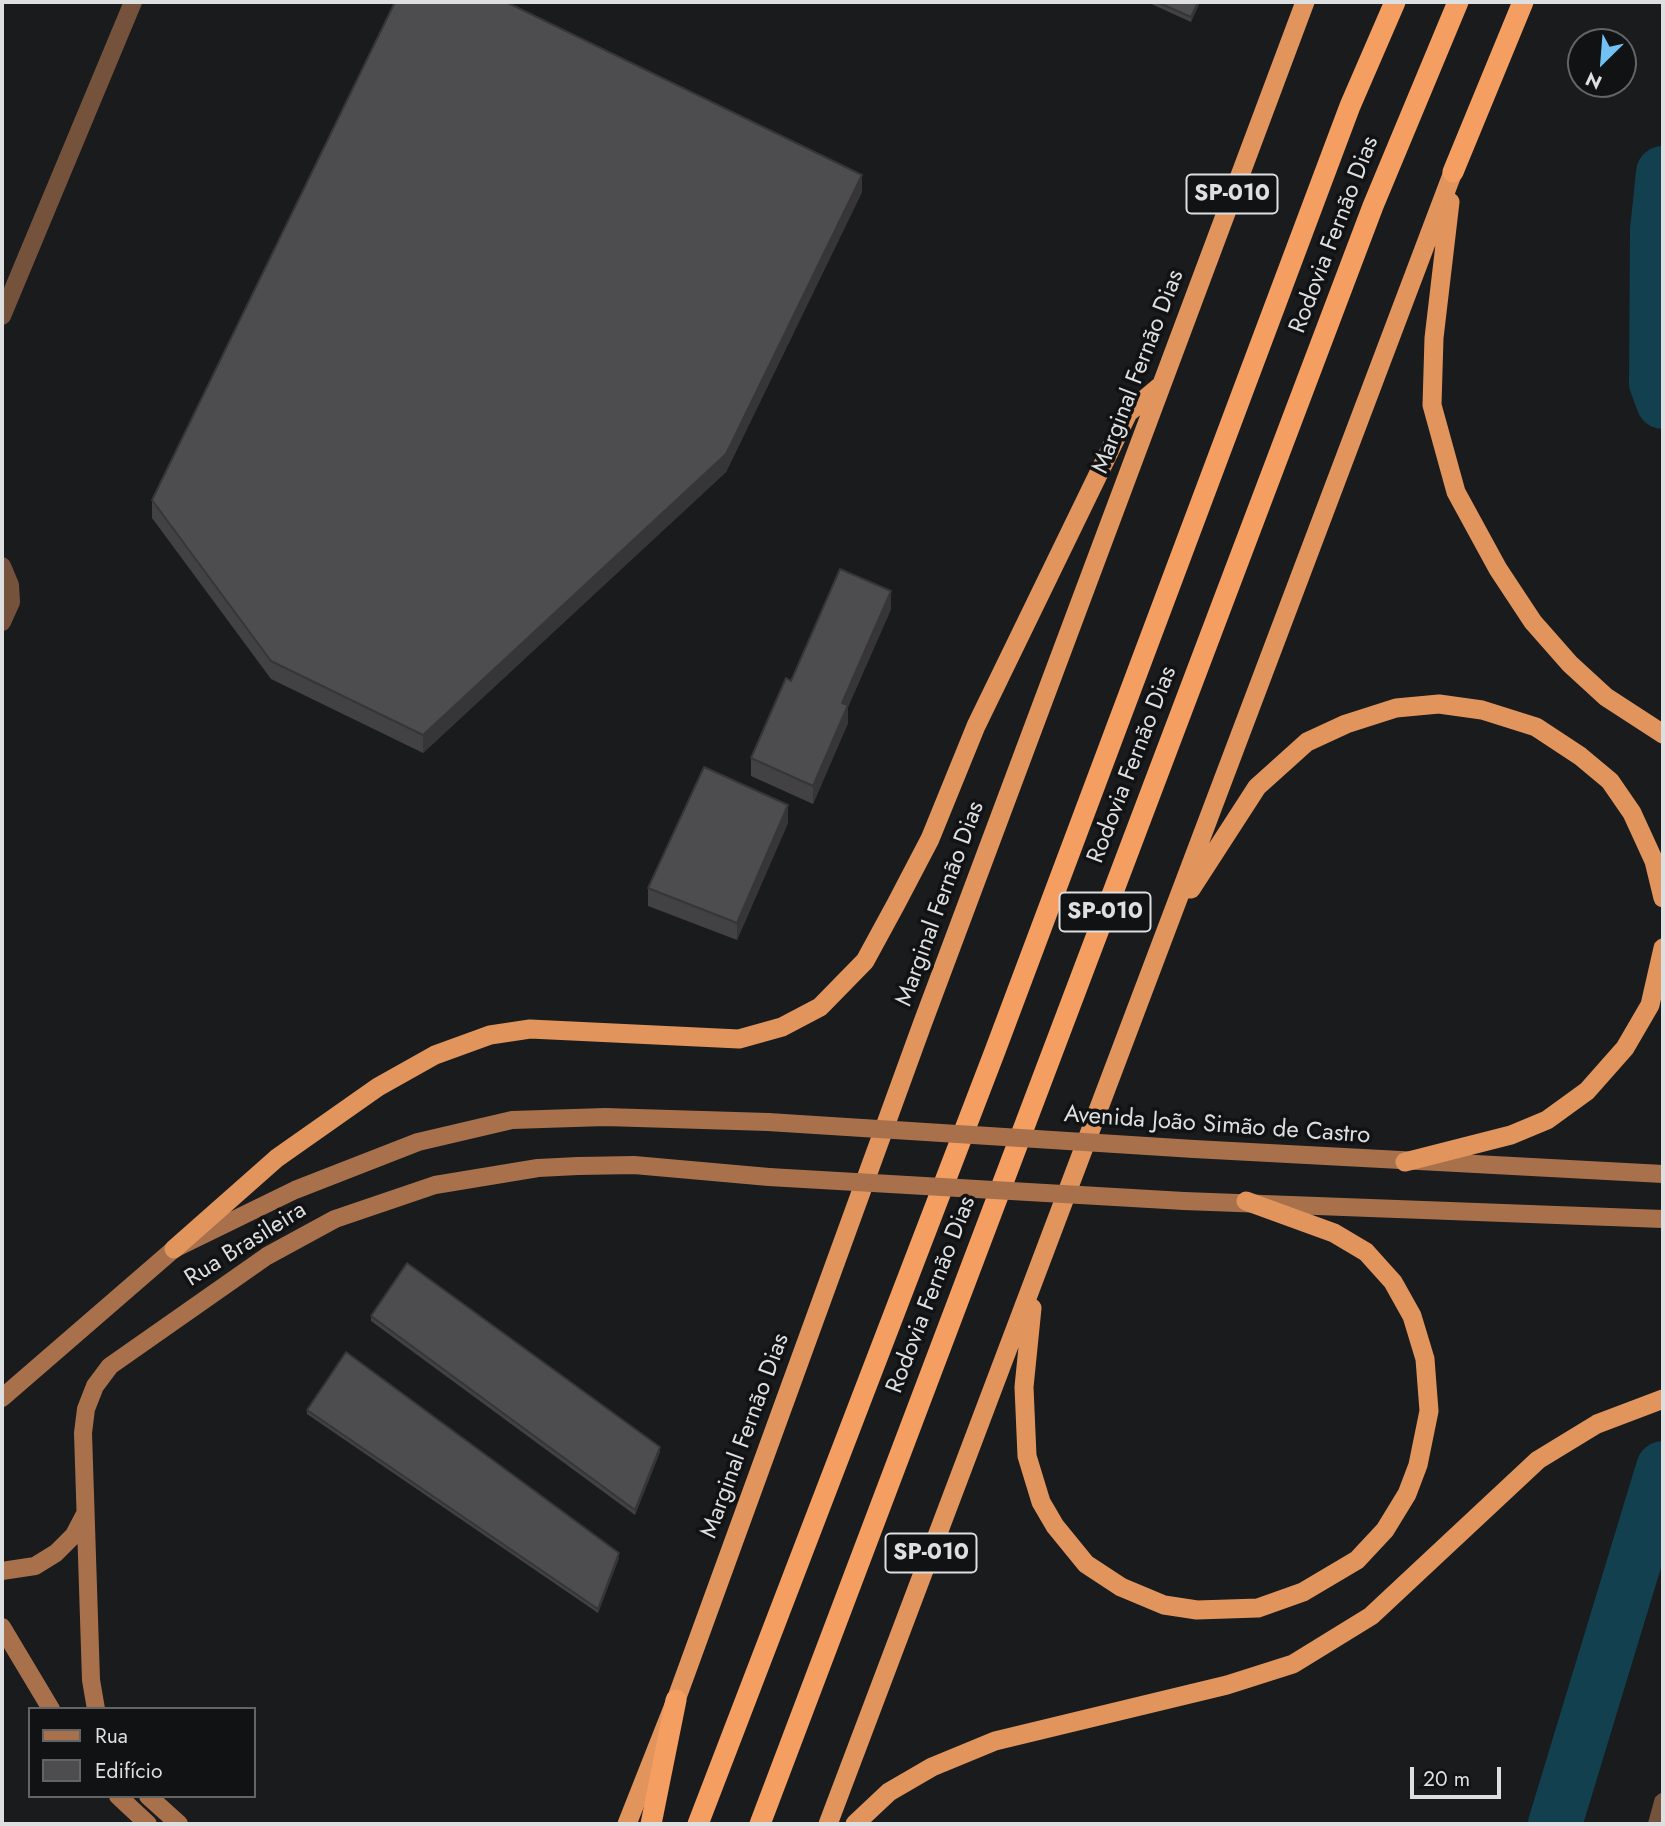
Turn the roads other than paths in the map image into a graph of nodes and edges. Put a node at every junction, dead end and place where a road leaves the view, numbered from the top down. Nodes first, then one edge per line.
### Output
1 (133, 2) edge
2 (1305, 2) edge
3 (1395, 2) edge
4 (1458, 2) edge
5 (1523, 2) edge
6 (1453, 173) junction
7 (2, 316) edge
8 (1160, 386) junction
9 (2, 566) edge
10 (2, 622) edge
11 (1663, 734) edge
12 (1663, 898) edge
13 (1169, 922) junction
14 (1663, 948) edge
15 (768, 1122) joint
16 (1405, 1162) junction
17 (1663, 1174) edge
18 (1246, 1201) junction
19 (1661, 1219) edge
20 (174, 1249) junction
21 (1034, 1282) junction
22 (2, 1398) edge
23 (1663, 1398) edge
24 (85, 1514) junction
25 (2, 1571) edge
26 (2, 1627) edge
27 (676, 1700) junction
28 (50, 1707) edge
29 (96, 1707) edge
30 (120, 1798) edge
31 (150, 1798) edge
32 (1663, 1802) edge
33 (148, 1824) edge
34 (179, 1824) edge
35 (627, 1824) edge
36 (651, 1824) edge
37 (698, 1824) edge
38 (760, 1824) edge
39 (828, 1824) edge
40 (855, 1824) edge
41 (1657, 1824) edge

1 - 7 street
2 - 8 highway, Marginal Fernão Dias / SP-010
3 - 37 highway, Rodovia Fernão Dias / SP-010
4 - 38 highway, Rodovia Fernão Dias / SP-010
5 - 6 highway
6 - 11 highway
6 - 13 highway, SP-010
8 - 20 highway
8 - 27 highway, Marginal Fernão Dias / SP-010
9 - 10 street
12 - 13 highway
13 - 21 highway, SP-010
14 - 16 highway
15 - 16 main road, Avenida João Simão de Castro, bridge
15 - 20 main road, Rua Brasileira
16 - 17 main road, Avenida João Simão de Castro
18 - 19 main road
18 - 21 highway
18 - 24 main road, Rua Brasileira, bridge
20 - 22 main road, Rua Brasileira
21 - 39 highway, SP-010
23 - 40 highway
24 - 25 main road
24 - 29 main road, Rua Brasileira
26 - 28 main road
27 - 35 highway, Marginal Fernão Dias / SP-010
27 - 36 highway
30 - 33 main road
31 - 34 main road
32 - 41 street

